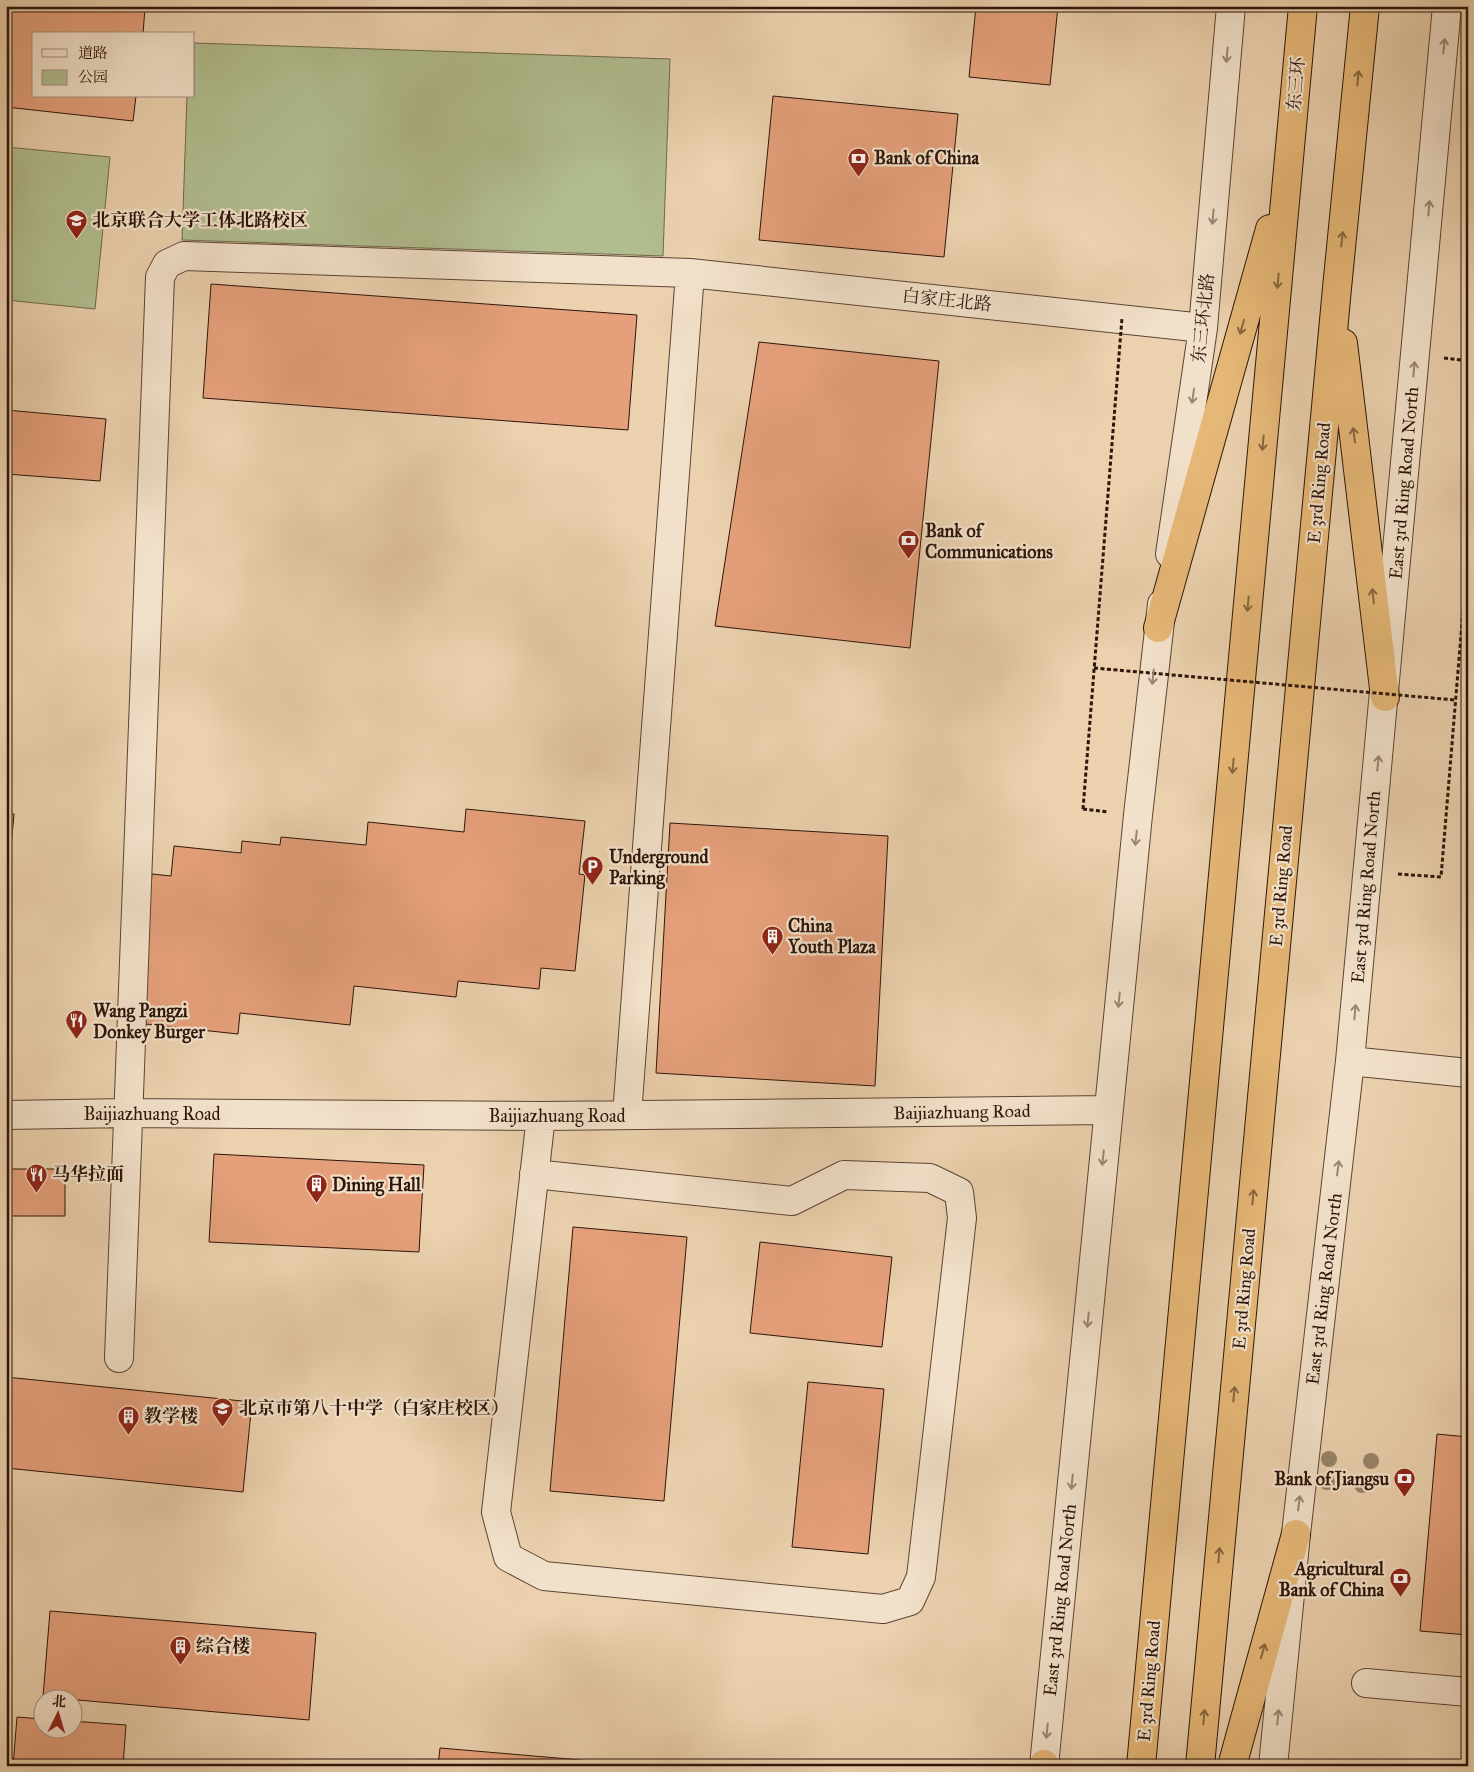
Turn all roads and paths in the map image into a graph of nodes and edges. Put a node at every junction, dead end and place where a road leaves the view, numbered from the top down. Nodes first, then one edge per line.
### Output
1 (1231, 6) edge
2 (1303, 6) edge
3 (1365, 6) edge
4 (1447, 6) edge
5 (1288, 162) junction
6 (690, 273) junction
7 (1337, 288) junction
8 (1122, 318) dead end
9 (1203, 328) junction
10 (1468, 550) edge
11 (1158, 628) junction
12 (1094, 668) junction
13 (1384, 697) junction
14 (1455, 700) junction
15 (1083, 809) dead end
16 (1368, 871) junction
17 (1350, 1061) junction
18 (1468, 1073) edge
19 (1108, 1110) junction
20 (128, 1113) junction
21 (6, 1115) edge
22 (541, 1116) junction
23 (627, 1116) junction
24 (534, 1174) junction
25 (119, 1358) dead end
26 (1296, 1534) junction
27 (1366, 1683) dead end
28 (1468, 1692) edge
29 (1044, 1765) edge
30 (1141, 1766) edge
31 (1200, 1766) edge
32 (1232, 1766) edge
33 (1273, 1766) edge

1 -> 9 street, 东三环北路
2 - 5 highway, 东三环
7 -> 3 highway, E 3rd Ring Road
13 -> 4 street, East 3rd Ring Road North
5 -> 11 highway
5 -> 30 highway, E 3rd Ring Road
6 - 9 street, 白家庄北路
6 - 20 street, 白家庄北路
6 - 23 street
13 -> 7 highway
31 -> 7 highway, E 3rd Ring Road
8 - 12 path, bridge
9 -> 11 street, 东三环北路
10 - 14 path
11 -> 19 street, East 3rd Ring Road North
12 - 14 path, bridge
12 - 15 path, bridge
16 -> 13 street, East 3rd Ring Road North
14 - 16 path
17 -> 16 street, East 3rd Ring Road North
17 - 18 street
26 -> 17 street, East 3rd Ring Road North
19 - 23 street, Baijiazhuang Road
19 -> 29 street, East 3rd Ring Road North
20 - 21 street, Baijiazhuang Road
20 - 22 street, Baijiazhuang Road
20 - 25 street, 白家庄北路
22 - 23 street, Baijiazhuang Road
22 - 24 street
24 - 24 street
32 -> 26 highway
33 -> 26 street, East 3rd Ring Road North
27 - 28 street

